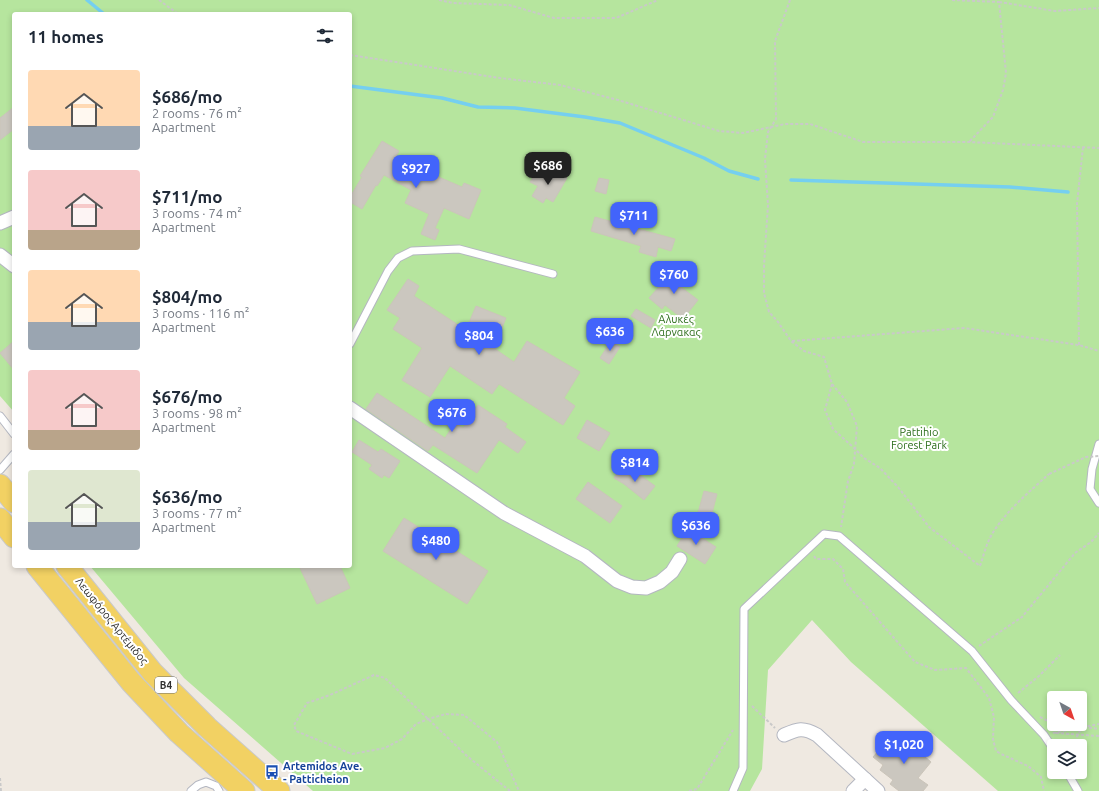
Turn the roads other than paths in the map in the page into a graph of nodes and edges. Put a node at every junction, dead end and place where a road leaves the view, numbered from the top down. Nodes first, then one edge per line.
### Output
1 (12, 218) edge
2 (0, 223) edge
3 (0, 255) edge
4 (12, 264) edge
5 (553, 274) dead end
6 (352, 340) edge
7 (352, 409) edge
8 (0, 416) edge
9 (12, 431) edge
10 (1099, 444) edge
11 (12, 456) edge
12 (0, 470) edge
13 (0, 485) edge
14 (12, 500) edge
15 (1099, 504) edge
16 (0, 519) edge
17 (12, 534) edge
18 (680, 559) dead end
19 (40, 568) edge
20 (69, 568) edge
21 (784, 735) road end
22 (1047, 740) edge
23 (865, 779) junction
24 (1071, 779) edge
25 (191, 791) edge
26 (219, 791) edge
27 (244, 791) edge
28 (279, 791) edge
29 (733, 791) edge
30 (853, 791) edge
31 (878, 791) edge
32 (1078, 791) edge

1 - 2 street
3 - 4 street
5 - 6 lane
7 - 18 street
8 - 9 lane
10 - 15 lane
11 - 12 lane
13 - 14 main road
16 - 17 main road
19 - 27 main road, B4
20 - 28 main road, Λεωφόρος Αρτέμιδος / B4
21 - 23 street
22 - 29 lane
23 - 30 street
23 - 31 street
24 - 32 lane
25 - 26 lane

